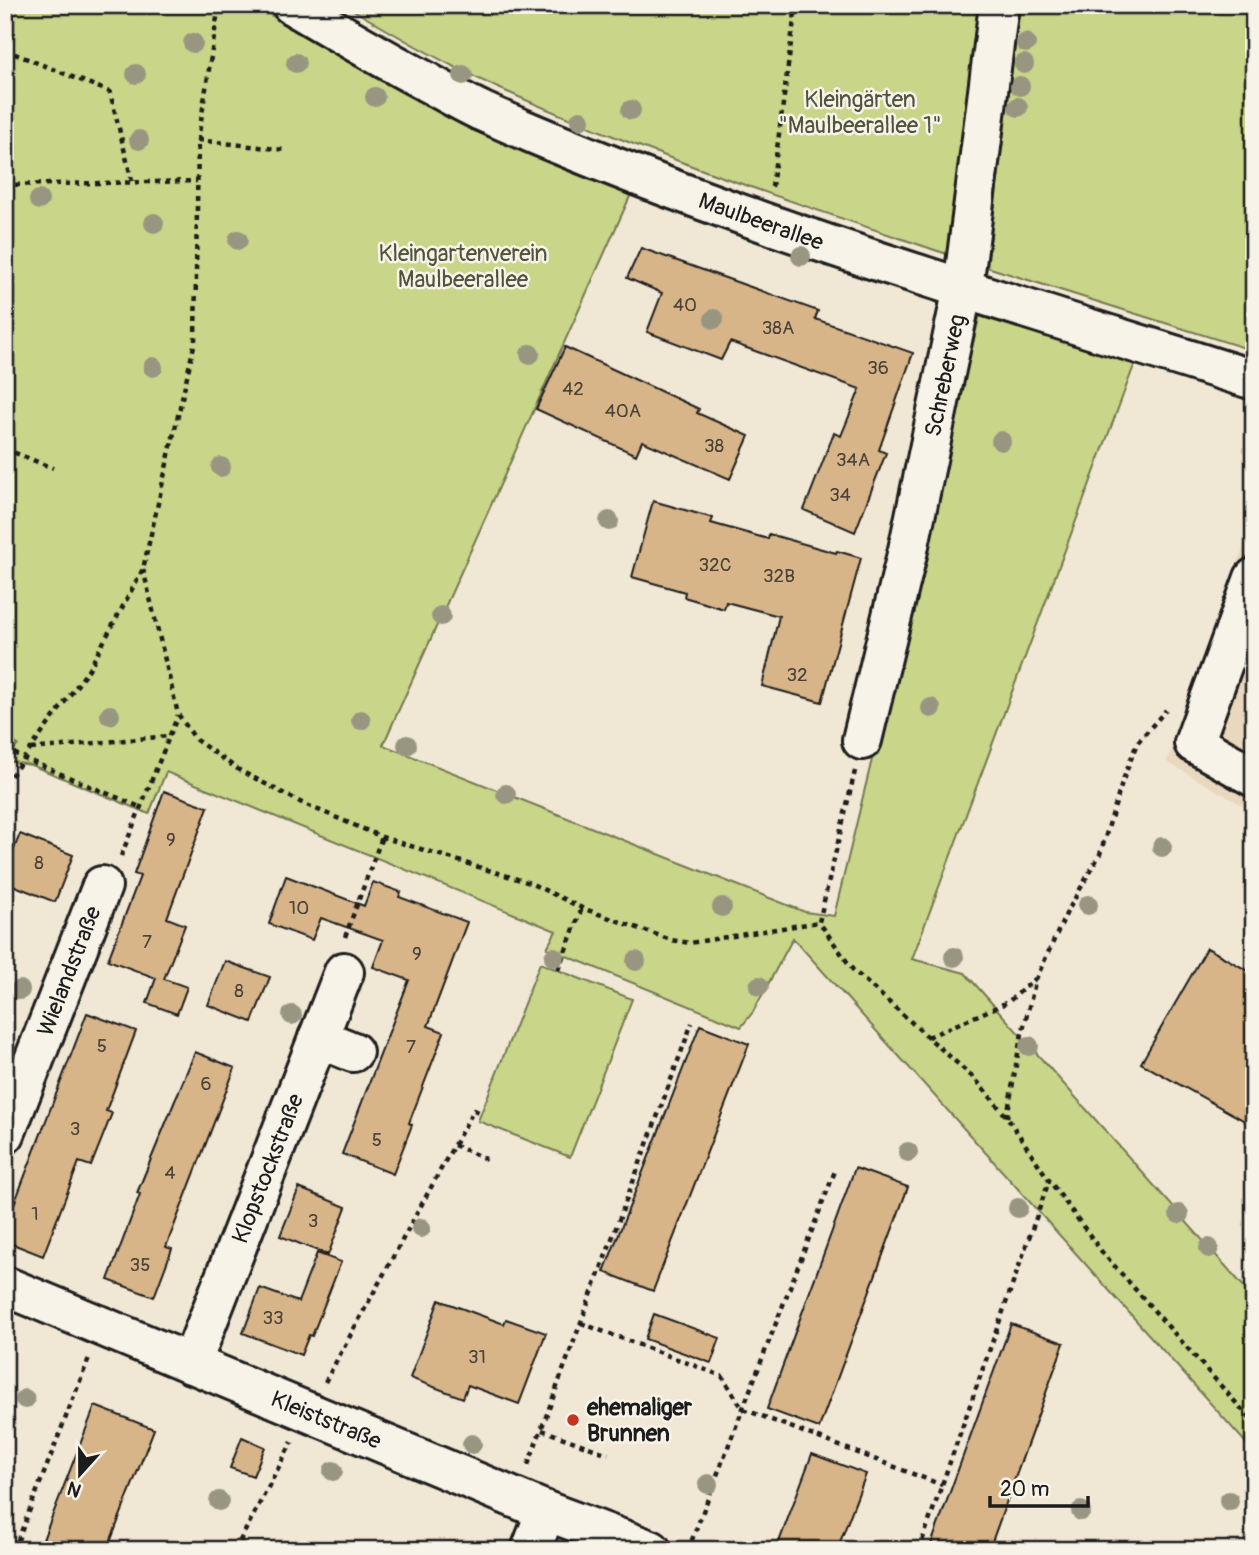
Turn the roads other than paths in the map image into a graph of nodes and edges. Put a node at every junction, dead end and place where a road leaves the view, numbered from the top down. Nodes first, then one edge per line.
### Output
1 (292, 5) edge
2 (999, 5) edge
3 (963, 288) junction
4 (1254, 380) edge
5 (1254, 578) edge
6 (862, 740) road end
7 (1254, 777) edge
8 (102, 886) road end
9 (344, 972) road end
10 (318, 1038) junction
11 (353, 1052) dead end
12 (5, 1134) edge
13 (5, 1286) edge
14 (191, 1364) junction
15 (530, 1505) junction
16 (531, 1550) edge
17 (651, 1550) edge

1 - 3 street, Maulbeerallee
2 - 3 street, Schreberweg
3 - 4 street, Maulbeerallee
3 - 6 street, Schreberweg
5 - 7 street
8 - 12 street, Wielandstraße
9 - 10 street, Klopstockstraße
10 - 11 street
10 - 14 street, Klopstockstraße
13 - 14 street, Kleiststraße
14 - 15 street, Kleiststraße
15 - 16 street
15 - 17 street, Kleiststraße

